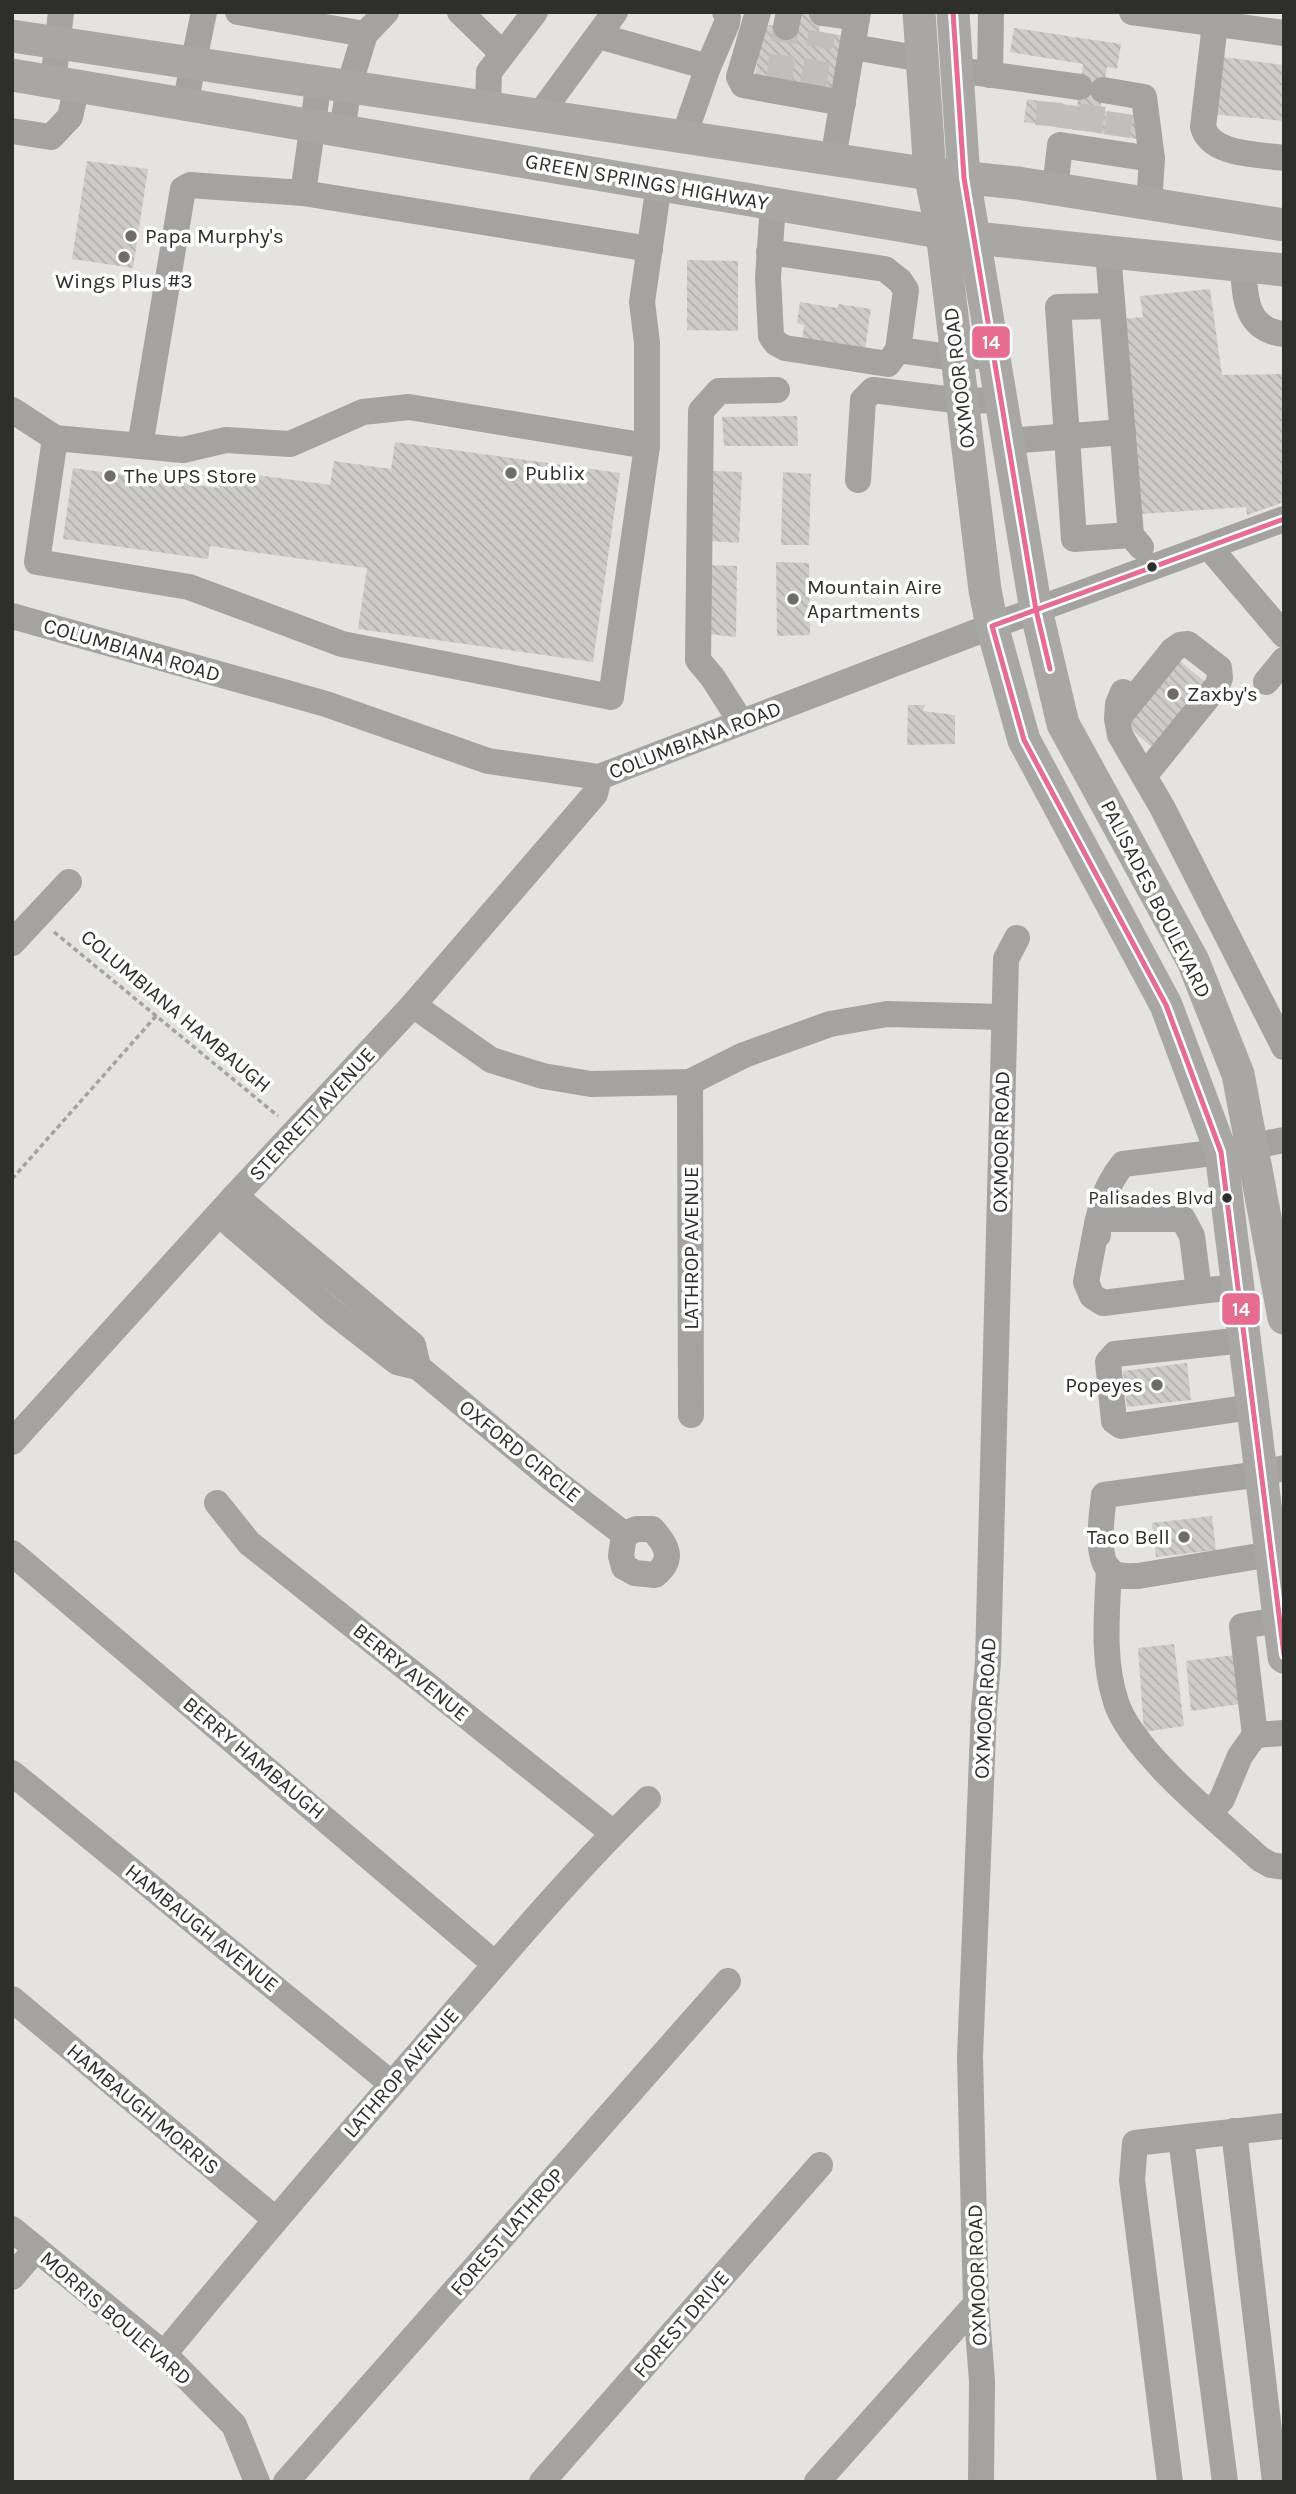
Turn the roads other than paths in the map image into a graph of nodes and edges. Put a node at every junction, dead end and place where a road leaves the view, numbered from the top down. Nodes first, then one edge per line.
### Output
1 (204, 12) edge
2 (238, 12) edge
3 (386, 12) edge
4 (460, 12) edge
5 (535, 12) edge
6 (615, 12) edge
7 (724, 12) edge
8 (758, 12) edge
9 (919, 12) edge
10 (953, 12) edge
11 (991, 12) edge
12 (1132, 12) edge
13 (858, 15) edge
14 (1177, 15) edge
15 (823, 19) edge
16 (1214, 24) junction
17 (59, 27) edge
18 (1284, 33) edge
19 (365, 34) junction
20 (12, 36) edge
21 (599, 36) junction
22 (853, 47) junction
23 (502, 53) junction
24 (922, 59) junction
25 (193, 62) junction
26 (708, 67) junction
27 (957, 70) junction
28 (12, 75) edge
29 (990, 75) junction
30 (334, 83) junction
31 (65, 84) junction
32 (843, 103) junction
33 (185, 104) junction
34 (488, 106) junction
35 (540, 114) junction
36 (1083, 117) junction
37 (327, 128) junction
38 (12, 131) edge
39 (684, 136) junction
40 (479, 154) junction
41 (1284, 158) edge
42 (833, 159) junction
43 (1152, 159) junction
44 (930, 174) junction
45 (964, 178) junction
46 (659, 184) junction
47 (1055, 189) junction
48 (303, 192) junction
49 (773, 203) junction
50 (1149, 204) junction
51 (1284, 225) edge
52 (942, 232) junction
53 (975, 238) junction
54 (649, 249) junction
55 (769, 252) junction
56 (1108, 252) junction
57 (1243, 266) junction
58 (1284, 270) edge
59 (1112, 306) junction
60 (1284, 334) edge
61 (898, 350) junction
62 (994, 354) junction
63 (956, 358) junction
64 (777, 390) dead end
65 (1001, 400) junction
66 (962, 401) junction
67 (12, 410) edge
68 (1122, 432) junction
69 (1068, 436) junction
70 (55, 438) junction
71 (1008, 440) junction
72 (140, 446) junction
73 (647, 446) junction
74 (858, 480) dead end
75 (1284, 519) edge
76 (1131, 535) junction
77 (1209, 547) junction
78 (1156, 566) junction
79 (1035, 610) junction
80 (12, 616) edge
81 (992, 626) junction
82 (1284, 635) edge
83 (1284, 660) edge
84 (1266, 682) dead end
85 (1122, 692) dead end
86 (1117, 719) junction
87 (741, 722) junction
88 (1024, 740) joint
89 (1144, 775) junction
90 (599, 777) junction
91 (69, 882) dead end
92 (1017, 938) dead end
93 (12, 943) edge
94 (413, 1005) junction
95 (1003, 1017) junction
96 (1284, 1047) edge
97 (690, 1082) junction
98 (1252, 1146) edge
99 (227, 1206) junction
100 (1098, 1219) junction
101 (1237, 1287) junction
102 (1195, 1291) junction
103 (1284, 1318) edge
104 (1244, 1340) junction
105 (1252, 1407) junction
106 (691, 1415) dead end
107 (12, 1442) edge
108 (1272, 1471) edge
109 (217, 1503) dead end
110 (624, 1534) dead end
111 (12, 1553) edge
112 (1271, 1554) junction
113 (1109, 1569) junction
114 (1279, 1620) junction
115 (1284, 1657) edge
116 (1284, 1733) edge
117 (1255, 1735) junction
118 (12, 1773) edge
119 (648, 1799) dead end
120 (1210, 1812) junction
121 (613, 1833) junction
122 (1284, 1867) edge
123 (495, 1964) junction
124 (728, 1981) dead end
125 (12, 1999) edge
126 (392, 2084) junction
127 (1284, 2126) edge
128 (1234, 2132) junction
129 (1181, 2138) junction
130 (820, 2165) dead end
131 (275, 2219) junction
132 (12, 2229) edge
133 (36, 2249) junction
134 (12, 2277) edge
135 (976, 2304) junction
136 (164, 2354) junction
137 (257, 2482) edge
138 (286, 2482) edge
139 (542, 2482) edge
140 (817, 2482) edge
141 (981, 2482) edge
142 (1170, 2482) edge
143 (1225, 2482) edge
144 (1275, 2482) edge

1 - 25 street
2 - 19 street
3 - 19 street
4 - 23 street
5 - 23 street
6 - 21 street
7 - 26 street
8 - 32 street
9 - 24 main road, OXMOOR ROAD
10 - 27 main road, OXMOOR ROAD
11 - 29 street
12 - 14 street
13 - 15 street
13 - 22 street
14 - 16 street
16 - 18 street
16 - 41 street
17 - 20 main road
17 - 25 main road
17 - 31 street
19 - 30 street
21 - 26 street
21 - 35 street
22 - 24 street
22 - 32 street
23 - 34 street
24 - 44 main road, OXMOOR ROAD
25 - 30 main road
25 - 33 street
26 - 39 street
27 - 29 street
27 - 45 main road, OXMOOR ROAD
28 - 31 main road, GREEN SPRINGS HIGHWAY
29 - 36 street
30 - 34 main road
30 - 37 street
31 - 33 main road, GREEN SPRINGS HIGHWAY
31 - 38 street
32 - 42 street
33 - 37 main road, GREEN SPRINGS HIGHWAY
34 - 35 main road
34 - 40 main road
35 - 39 main road
36 - 43 street
36 - 43 street
36 - 47 street
37 - 40 main road, GREEN SPRINGS HIGHWAY
37 - 48 street
39 - 42 main road
40 - 46 main road, GREEN SPRINGS HIGHWAY
42 - 44 main road
43 - 50 street
44 - 45 main road
44 - 52 main road, OXMOOR ROAD
45 - 47 main road
45 - 53 main road, OXMOOR ROAD
46 - 49 main road, GREEN SPRINGS HIGHWAY
46 - 54 street
47 - 50 main road
48 - 54 street
48 - 72 street
49 - 52 main road, GREEN SPRINGS HIGHWAY
49 - 55 street
50 - 51 main road
52 - 53 main road, GREEN SPRINGS HIGHWAY
52 - 63 main road, OXMOOR ROAD
53 - 56 main road, GREEN SPRINGS HIGHWAY
53 - 62 main road, OXMOOR ROAD
54 - 73 street
55 - 61 street
55 - 61 street
56 - 57 main road, GREEN SPRINGS HIGHWAY
56 - 59 street
57 - 58 main road, GREEN SPRINGS HIGHWAY
57 - 60 street
59 - 68 street
59 - 69 street
61 - 63 street
62 - 63 street
62 - 65 main road, OXMOOR ROAD
63 - 66 main road, OXMOOR ROAD
64 - 87 street
65 - 66 street
65 - 71 main road, OXMOOR ROAD
66 - 74 street
66 - 81 main road, OXMOOR ROAD
67 - 70 street
68 - 69 street
68 - 76 street
69 - 71 street
69 - 76 street
70 - 72 street
70 - 73 street
71 - 79 main road, OXMOOR ROAD
72 - 73 street
75 - 77 street, COLUMBIANA ROAD
76 - 78 street
77 - 78 street, COLUMBIANA ROAD
77 - 82 street
78 - 79 street, COLUMBIANA ROAD
79 - 81 street, COLUMBIANA ROAD
79 - 98 main road, PALISADES BOULEVARD
80 - 90 street, COLUMBIANA ROAD
81 - 87 street, COLUMBIANA ROAD
81 - 88 main road, OXMOOR ROAD
83 - 84 street
85 - 86 street
86 - 89 street
86 - 89 street
87 - 90 street, COLUMBIANA ROAD
88 - 98 main road, PALISADES BOULEVARD
89 - 96 street
90 - 94 street, STERRETT AVENUE
91 - 93 street
92 - 95 street, OXMOOR ROAD
94 - 97 street
94 - 99 street, STERRETT AVENUE
95 - 97 street
95 - 135 street, OXMOOR ROAD
97 - 106 street, LATHROP AVENUE
98 - 100 street
98 - 101 main road, PALISADES BOULEVARD
98 - 103 main road, PALISADES BOULEVARD
99 - 107 street, STERRETT AVENUE
99 - 110 street, OXFORD CIRCLE
100 - 102 street
100 - 102 street
101 - 102 street
101 - 104 main road, PALISADES BOULEVARD
104 - 105 main road, PALISADES BOULEVARD
104 - 105 street
105 - 108 main road, PALISADES BOULEVARD
108 - 112 main road, PALISADES BOULEVARD
108 - 113 street
109 - 121 street, BERRY AVENUE
111 - 123 street, BERRY HAMBAUGH
112 - 113 street
112 - 114 main road, PALISADES BOULEVARD
113 - 120 street
114 - 115 main road, PALISADES BOULEVARD
114 - 117 street
116 - 117 street
117 - 120 street
118 - 126 street, HAMBAUGH AVENUE
119 - 121 street, LATHROP AVENUE
120 - 122 street
121 - 123 street, LATHROP AVENUE
123 - 126 street, LATHROP AVENUE
124 - 138 street, FOREST LATHROP
125 - 131 street, HAMBAUGH MORRIS
126 - 131 street, LATHROP AVENUE
127 - 128 street
128 - 129 street
128 - 144 street
129 - 142 street
129 - 143 street
130 - 139 street, FOREST DRIVE
131 - 136 street, LATHROP AVENUE
132 - 133 street, MORRIS BOULEVARD
133 - 134 street
133 - 136 street, MORRIS BOULEVARD
135 - 140 street
135 - 141 street, OXMOOR ROAD
136 - 137 street, MORRIS BOULEVARD

